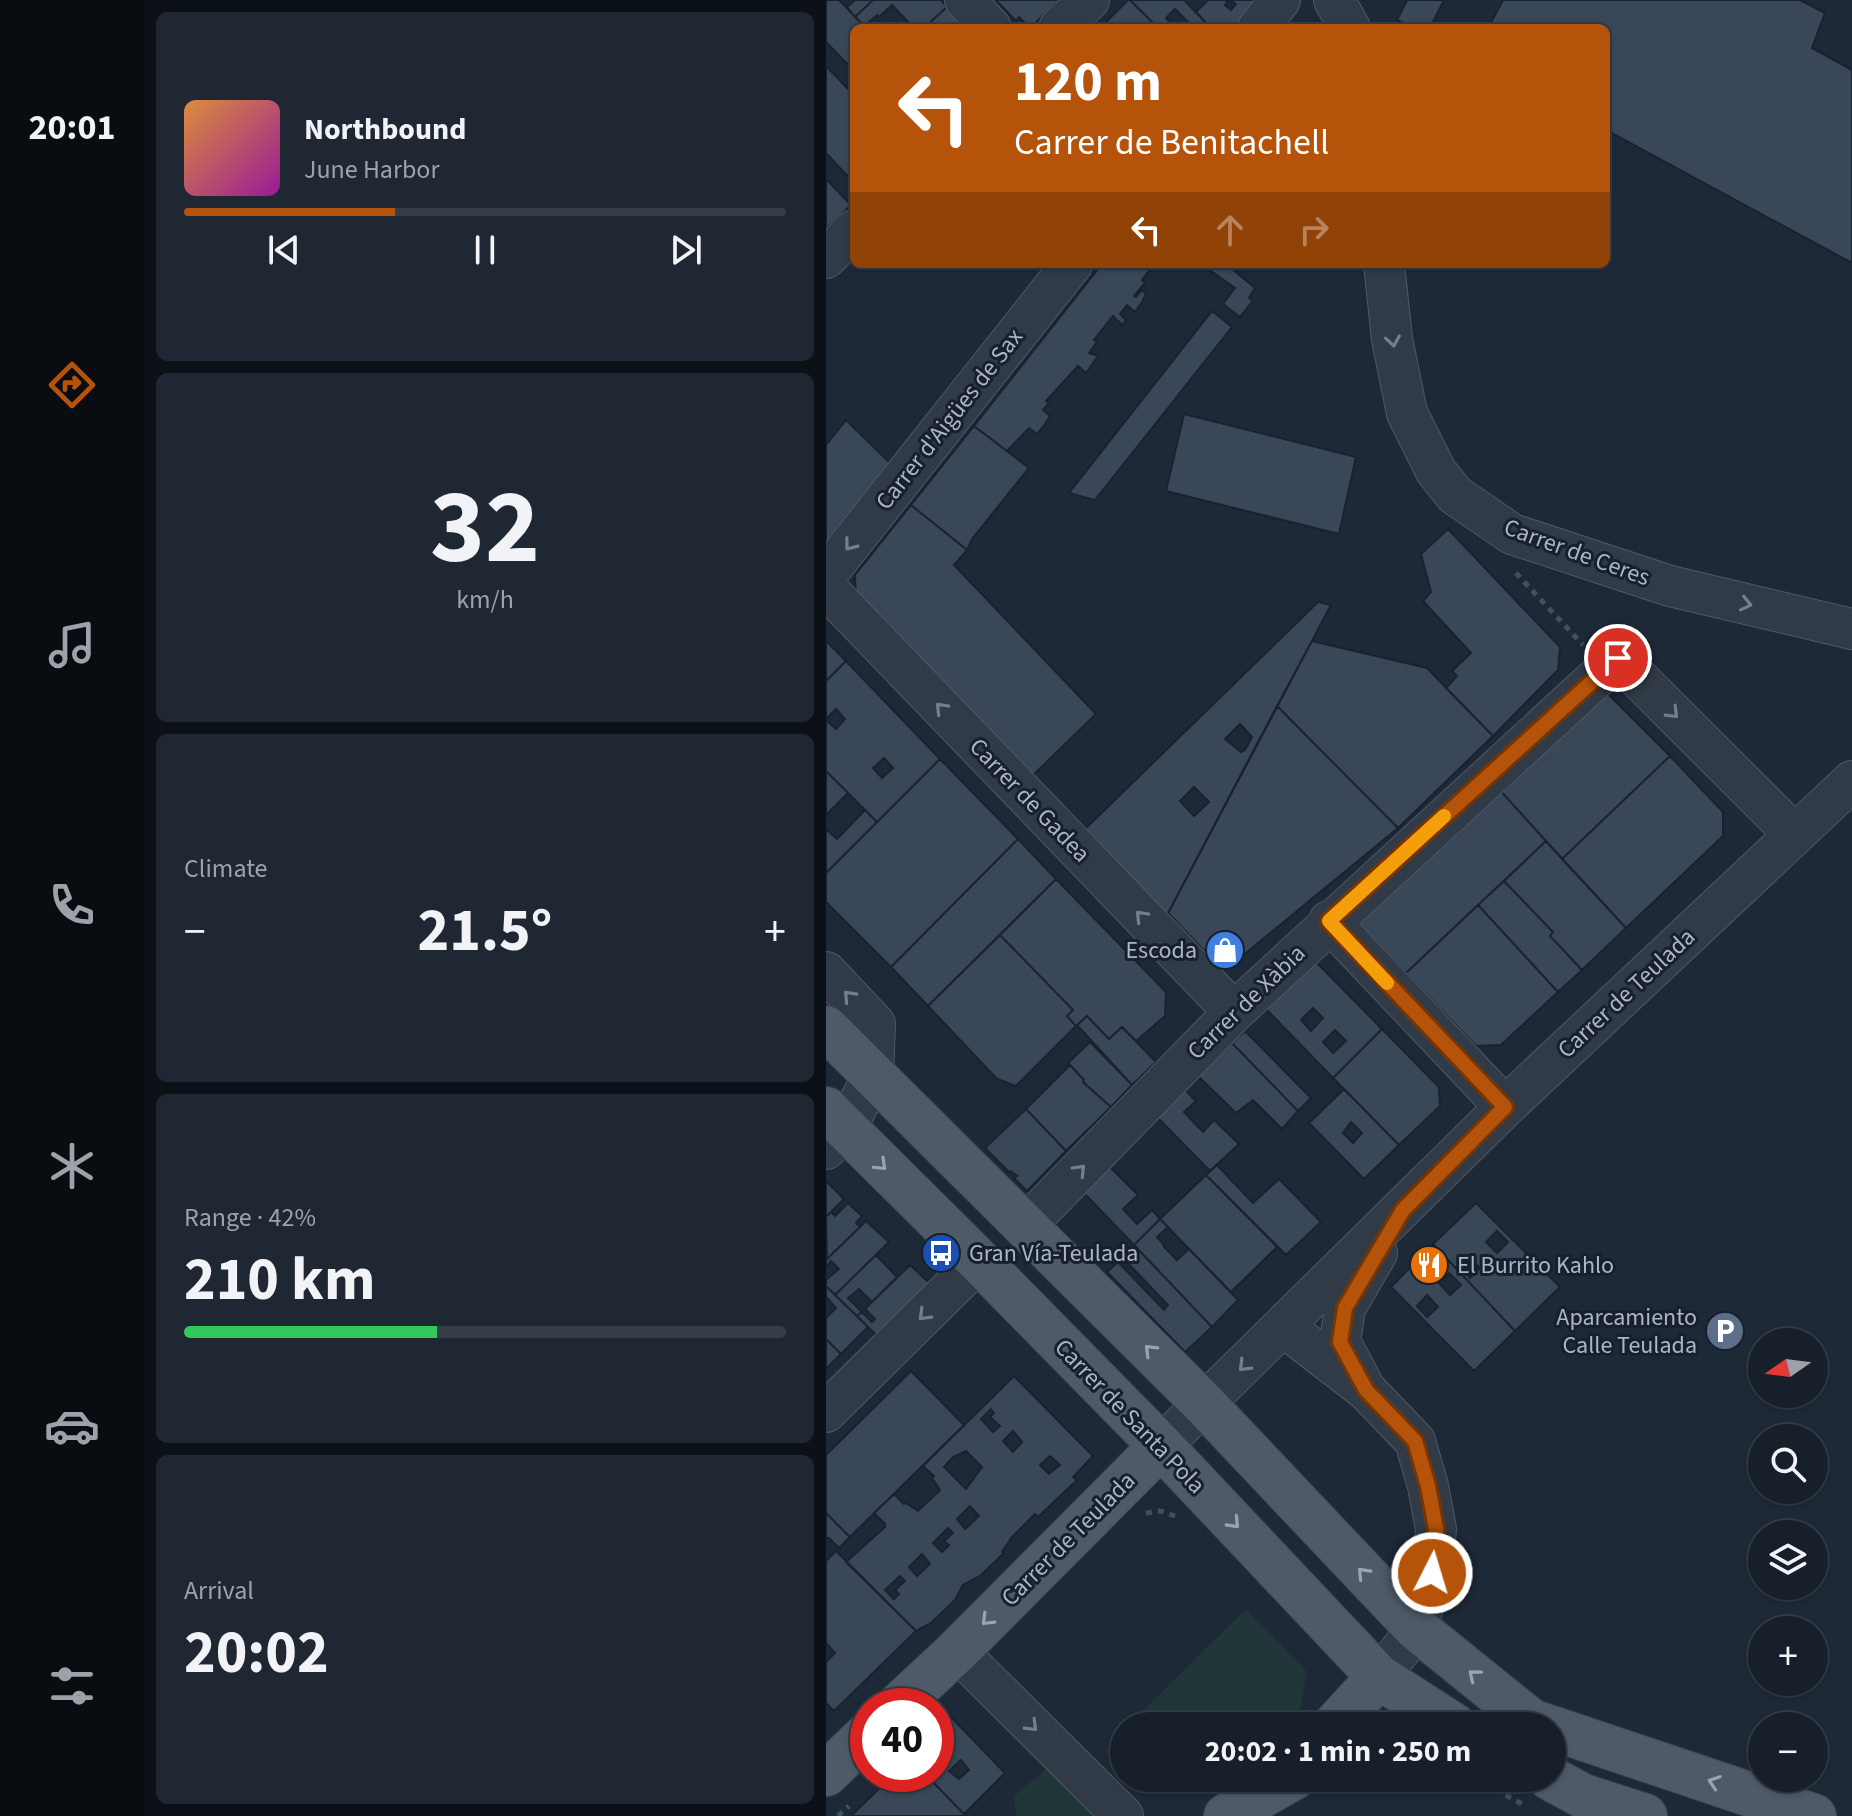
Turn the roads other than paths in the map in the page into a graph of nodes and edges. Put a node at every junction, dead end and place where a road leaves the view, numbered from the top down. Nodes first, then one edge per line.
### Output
1 (965, 0) edge
2 (1089, 0) edge
3 (1280, 0) edge
4 (1334, 0) edge
5 (987, 24) edge
6 (1063, 24) edge
7 (1261, 24) edge
8 (1348, 24) edge
9 (850, 234) edge
10 (826, 258) edge
11 (1069, 268) edge
12 (1384, 268) edge
13 (826, 575) edge
14 (826, 588) edge
15 (1852, 629) edge
16 (1852, 781) edge
17 (1794, 834) junction
18 (1329, 921) junction
19 (826, 972) edge
20 (1234, 1012) junction
21 (826, 1028) edge
22 (873, 1076) junction
23 (1505, 1107) junction
24 (832, 1129) edge
25 (1403, 1210) junction
26 (1025, 1226) junction
27 (979, 1261) junction
28 (1283, 1326) junction
29 (1366, 1390) junction
30 (1205, 1405) junction
31 (826, 1412) edge
32 (1161, 1446) junction
33 (1417, 1629) junction
34 (957, 1651) junction
35 (1379, 1677) junction
36 (917, 1688) edge
37 (1347, 1712) edge
38 (1422, 1712) edge
39 (1520, 1712) edge
40 (1566, 1733) edge
41 (850, 1751) edge
42 (826, 1774) edge
43 (1266, 1792) edge
44 (1560, 1799) edge
45 (1123, 1816) edge
46 (1226, 1816) edge
47 (1645, 1816) edge
48 (1814, 1816) edge

1 - 5 street
2 - 6 street
3 - 7 street
4 - 8 street
9 - 10 street
11 -> 13 street, Carrer d'Aigües de Sax
12 -> 15 street, Carrer de Ceres
20 -> 14 street, Carrer de Gadea
16 - 17 street, Carrer de Teulada
18 -> 17 street, Carrer de Xàbia
17 - 23 street, Carrer de Teulada
18 - 20 street, Carrer de Xàbia
18 - 23 street
22 -> 19 street
26 -> 20 street, Carrer de Xàbia
21 - 22 main road
22 - 24 street
22 - 26 main road
23 - 25 street, Carrer de Teulada
24 -> 27 main road, Carrer de Santa Pola
25 - 28 street, Carrer de Teulada
25 - 29 street, Carrer de Teulada
30 -> 26 main road
27 -> 31 street
27 - 32 main road, Carrer de Santa Pola
28 - 29 street, Carrer de Teulada
28 -> 30 street, Carrer de Teulada
29 - 33 street, Carrer de Teulada
30 - 32 street, Carrer de Teulada
33 -> 30 main road
32 -> 34 main road, Carrer de Teulada
32 -> 35 main road, Carrer de Santa Pola
33 - 35 street
39 -> 33 main road
34 - 36 main road, Carrer de Teulada
34 -> 45 street
35 - 37 main road
35 - 38 main road, Carrer de Santa Pola
48 -> 40 main road
41 - 42 main road
43 - 46 main road
44 - 47 main road

